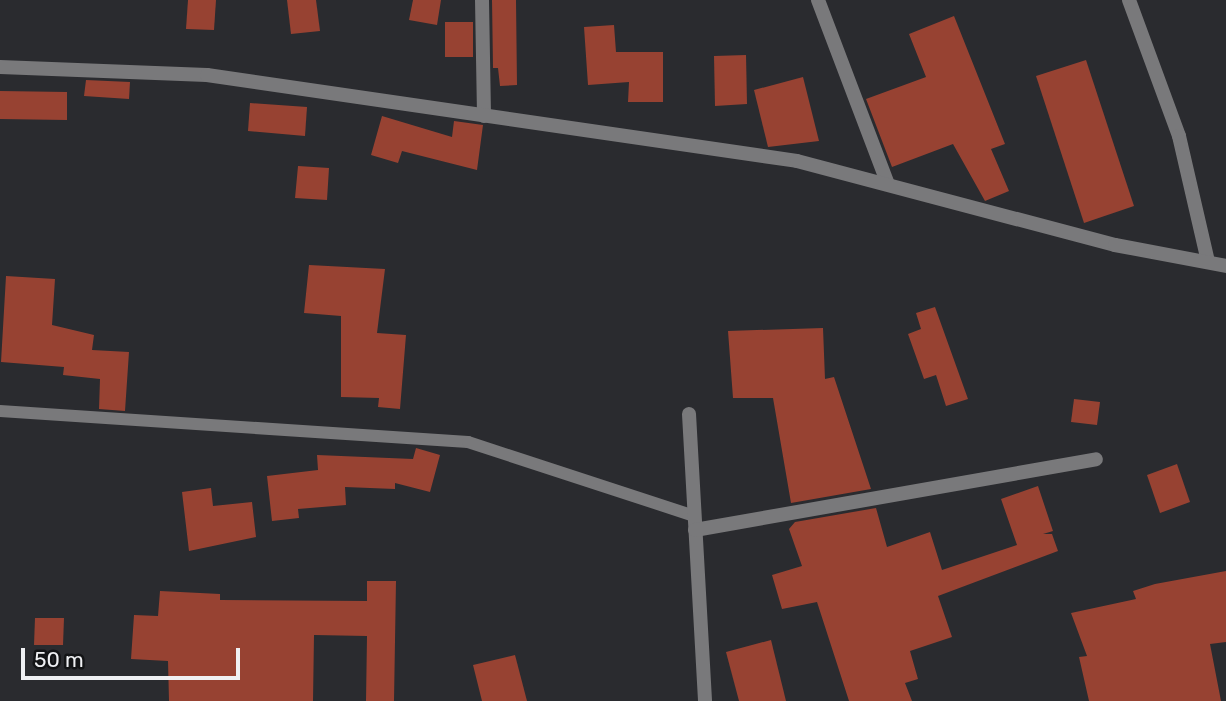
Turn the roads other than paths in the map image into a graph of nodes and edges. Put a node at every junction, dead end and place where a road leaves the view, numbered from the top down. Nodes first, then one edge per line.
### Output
1 (482, 0) edge
2 (818, 0) edge
3 (1129, 0) edge
4 (0, 67) edge
5 (484, 116) junction
6 (888, 184) junction
7 (1208, 262) junction
8 (1226, 266) edge
9 (0, 411) edge
10 (689, 414) dead end
11 (1096, 459) dead end
12 (695, 523) junction
13 (705, 701) edge

1 - 5 street
2 - 6 street
3 - 7 street
4 - 5 street
5 - 6 street
6 - 7 street
7 - 8 street
9 - 12 lane
10 - 12 street
11 - 12 street
12 - 13 street

